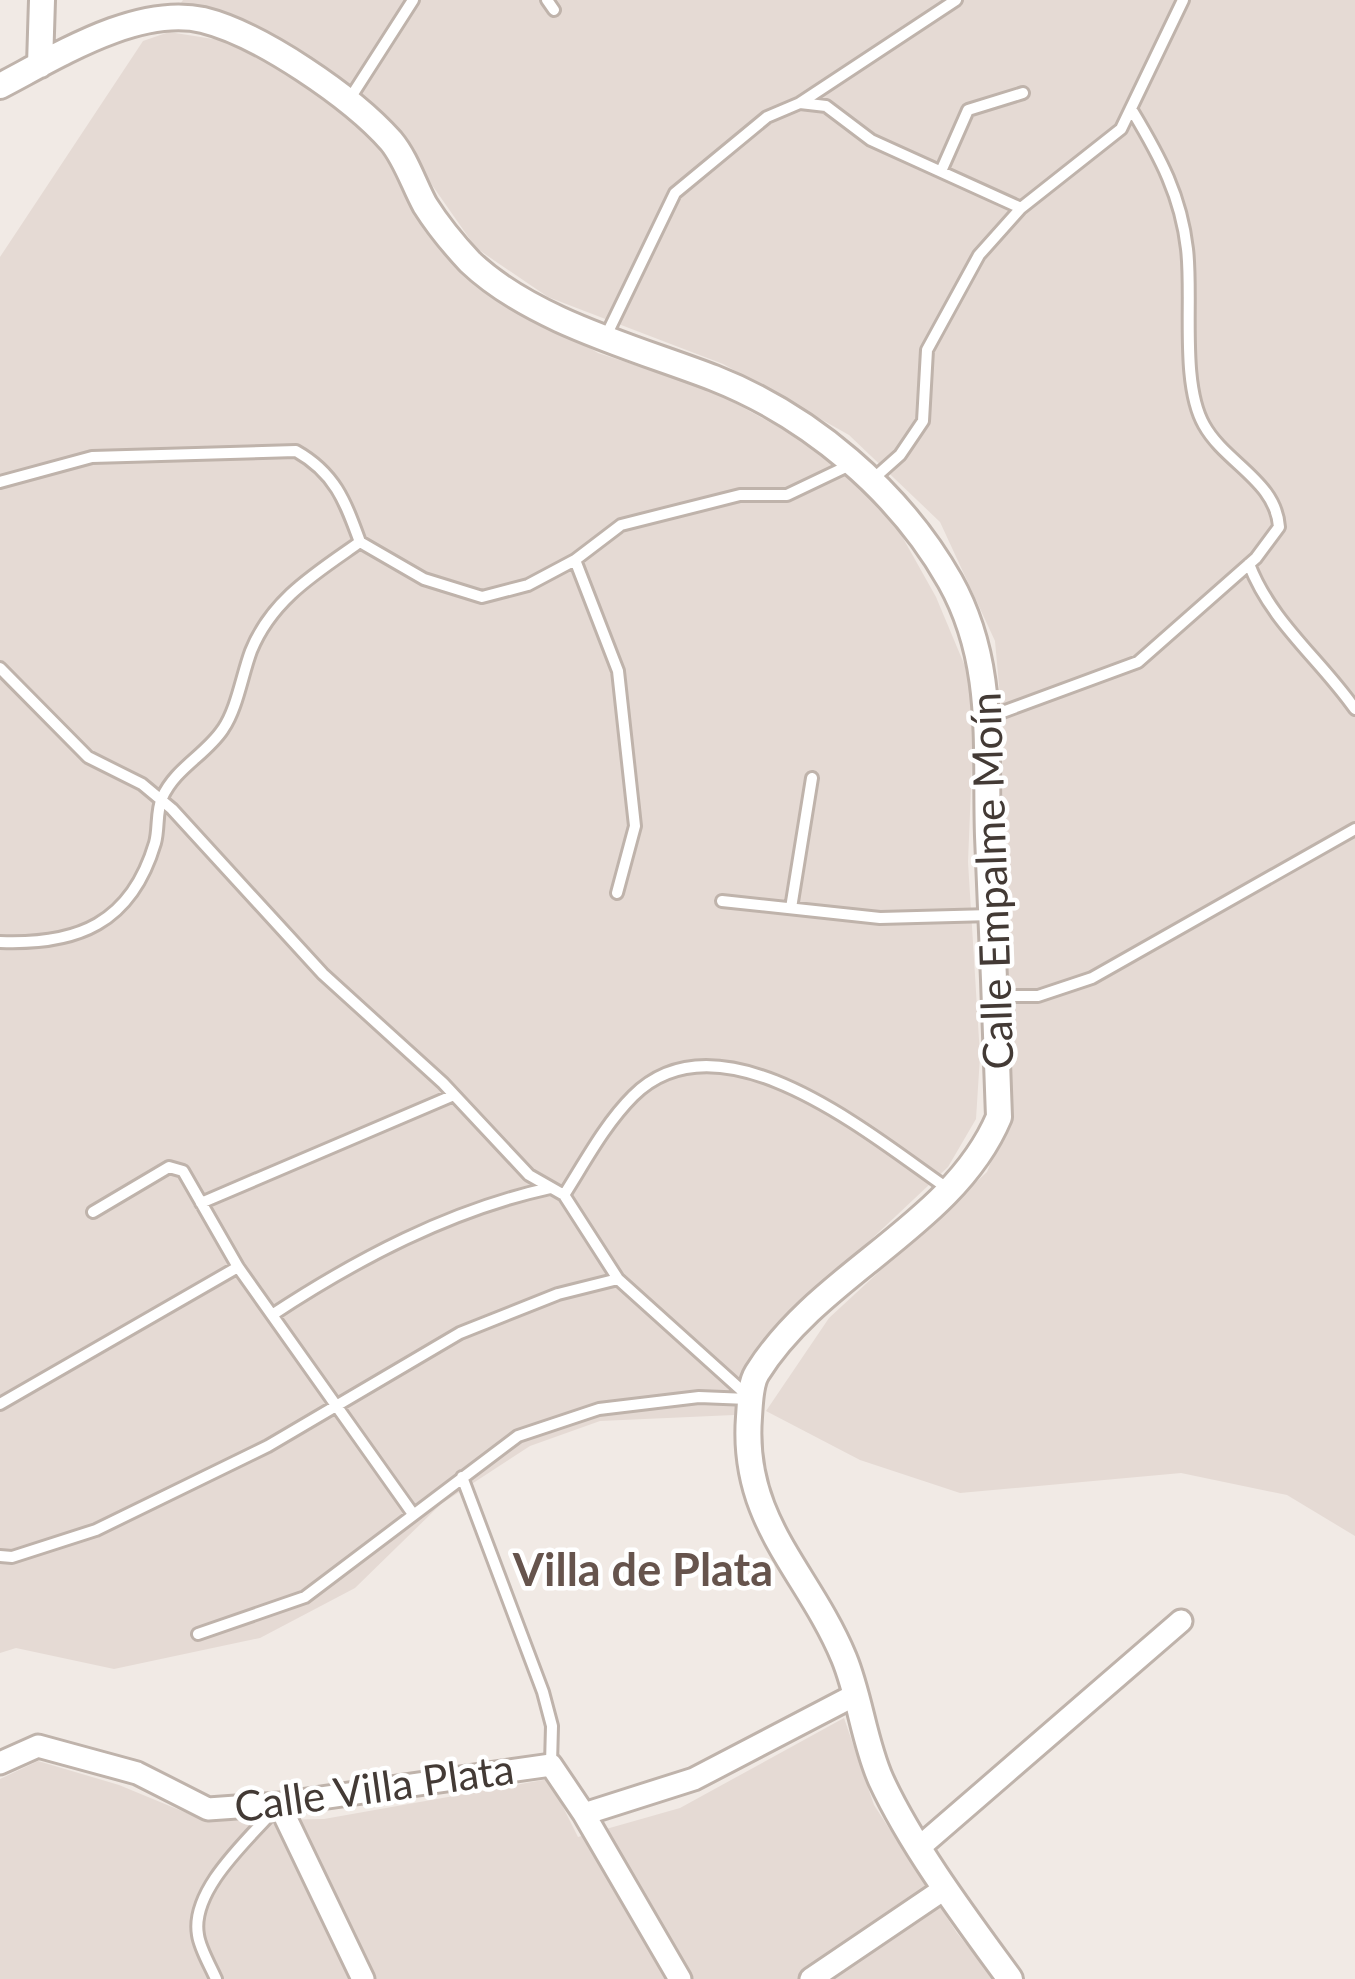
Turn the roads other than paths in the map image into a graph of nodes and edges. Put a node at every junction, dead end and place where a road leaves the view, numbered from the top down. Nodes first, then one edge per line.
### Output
1 (42, 0) edge
2 (413, 0) edge
3 (956, 0) edge
4 (1183, 0) edge
5 (163, 10) edge
6 (40, 65) junction
7 (0, 86) edge
8 (1023, 93) dead end
9 (346, 104) junction
10 (800, 104) junction
11 (1133, 112) junction
12 (943, 169) junction
13 (1021, 208) junction
14 (605, 338) junction
15 (861, 473) junction
16 (0, 482) edge
17 (359, 542) junction
18 (575, 560) junction
19 (1250, 564) junction
20 (0, 668) edge
21 (1355, 709) edge
22 (987, 717) junction
23 (812, 778) dead end
24 (161, 800) junction
25 (1355, 829) edge
26 (617, 893) dead end
27 (722, 901) dead end
28 (790, 908) junction
29 (991, 915) junction
30 (0, 942) edge
31 (994, 996) junction
32 (454, 1095) junction
33 (550, 1187) junction
34 (949, 1190) junction
35 (564, 1196) junction
36 (201, 1203) junction
37 (93, 1212) dead end
38 (238, 1268) junction
39 (618, 1279) junction
40 (272, 1315) junction
41 (752, 1399) junction
42 (0, 1404) edge
43 (335, 1405) junction
44 (462, 1477) junction
45 (412, 1514) junction
46 (0, 1556) edge
47 (1181, 1621) dead end
48 (198, 1634) dead end
49 (855, 1695) junction
50 (0, 1763) edge
51 (551, 1765) junction
52 (279, 1804) junction
53 (584, 1814) junction
54 (922, 1845) junction
55 (944, 1889) junction
56 (216, 1979) edge
57 (363, 1979) edge
58 (680, 1979) edge
59 (811, 1979) edge
60 (1010, 1979) edge

1 - 6 street
2 - 9 lane
3 - 10 lane
4 - 11 lane
5 - 6 street, Calle Empalme Moín
5 - 9 street, Calle Empalme Moín
6 - 7 street, Calle Empalme Moín
8 - 12 lane
9 - 14 street, Calle Empalme Moín
10 - 12 lane
10 - 14 lane
11 - 13 lane
11 - 19 lane
12 - 13 lane
13 - 15 lane
14 - 15 street, Calle Empalme Moín
15 - 18 lane
15 - 22 street, Calle Empalme Moín
16 - 17 lane
17 - 18 lane
17 - 24 lane
18 - 26 lane
19 - 21 lane
19 - 22 lane
20 - 24 lane
22 - 29 street, Calle Empalme Moín
23 - 28 lane
24 - 30 lane
24 - 32 lane
25 - 31 lane
27 - 28 lane
28 - 29 lane
29 - 31 street, Calle Empalme Moín
31 - 34 street, Calle Empalme Moín
32 - 33 lane
32 - 36 lane
33 - 35 lane
33 - 40 lane
34 - 35 lane
34 - 41 street, Calle Empalme Moín
35 - 39 lane
36 - 37 lane
36 - 38 lane
38 - 40 lane
38 - 42 lane
39 - 41 lane
39 - 43 lane
40 - 43 lane
41 - 44 lane
41 - 49 street, Calle Empalme Moín
43 - 45 lane
43 - 46 lane
44 - 45 lane
44 - 51 lane
45 - 48 lane
47 - 54 street
49 - 53 street
49 - 54 street, Calle Empalme Moín
50 - 52 street, Calle Villa Plata
51 - 52 street, Calle Villa Plata
51 - 53 street, Calle Villa Plata
52 - 56 lane
52 - 57 street
53 - 58 street, Calle Villa Plata
54 - 55 street, Calle Empalme Moín
55 - 59 street
55 - 60 street, Calle Empalme Moín

